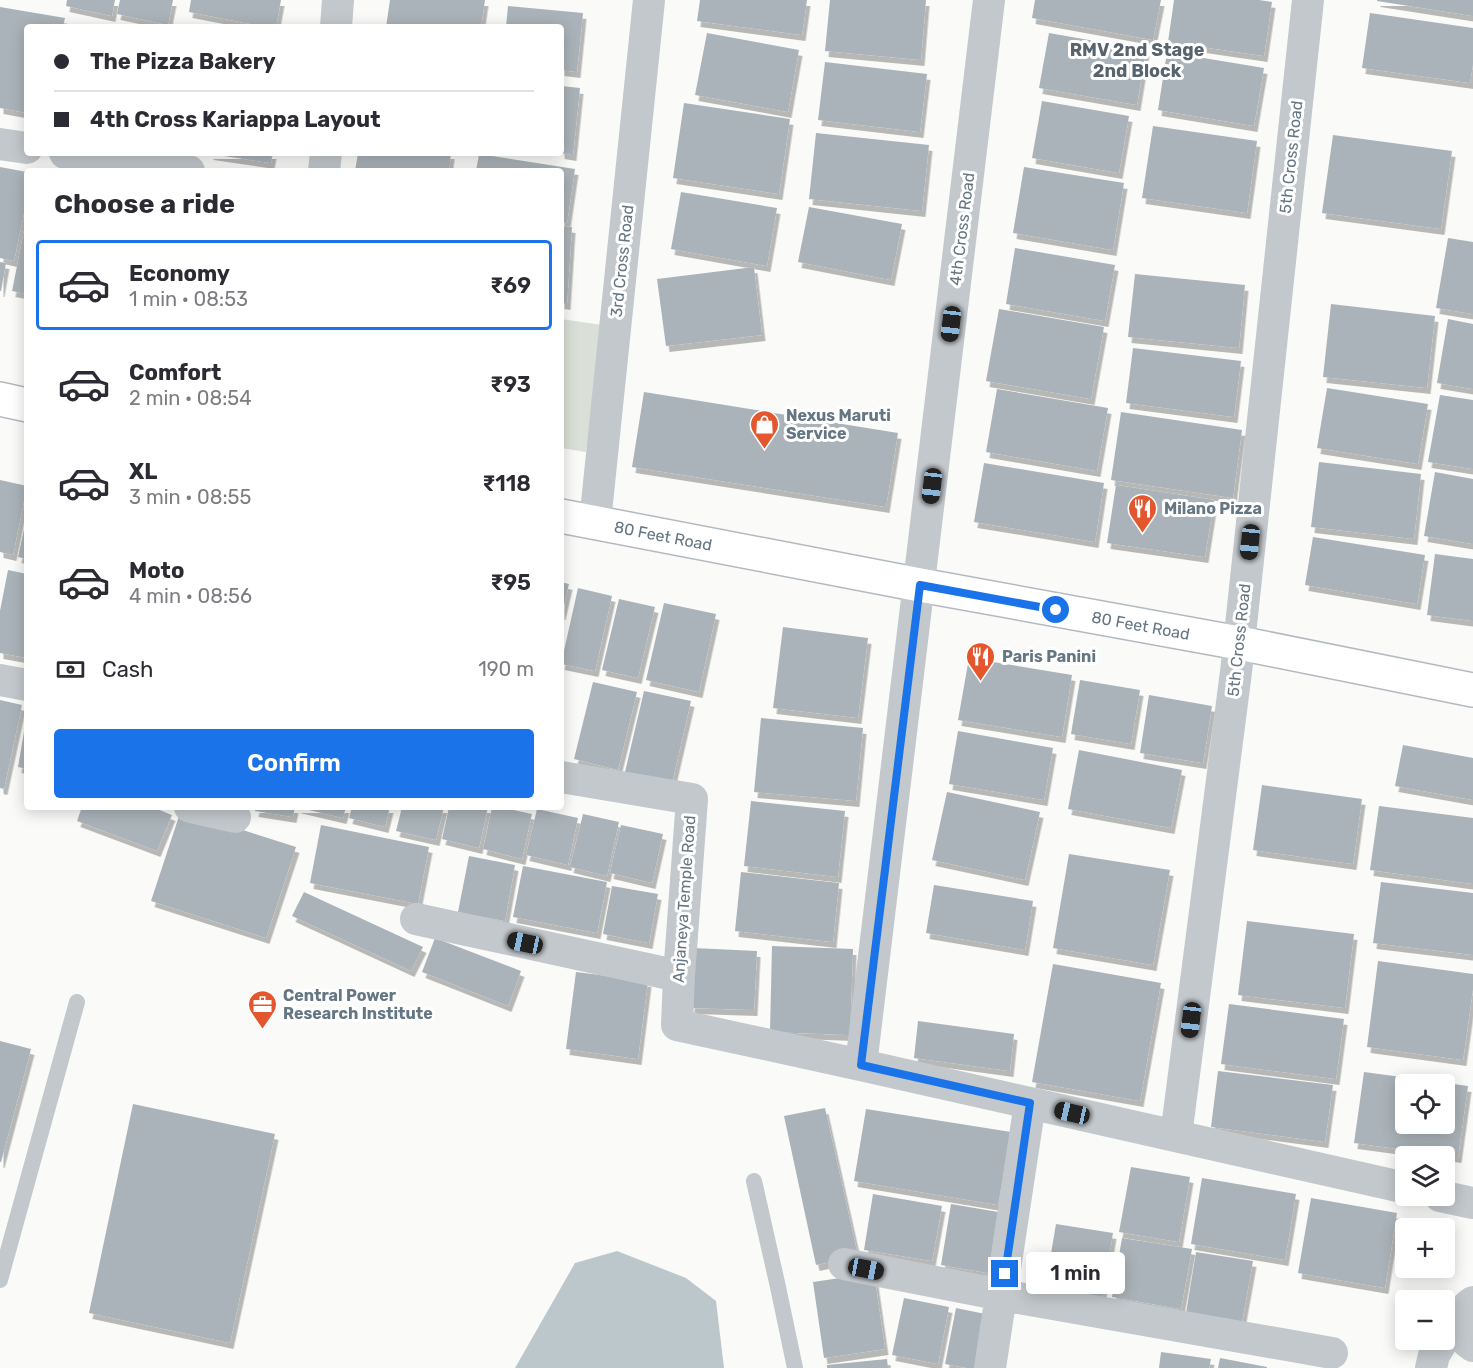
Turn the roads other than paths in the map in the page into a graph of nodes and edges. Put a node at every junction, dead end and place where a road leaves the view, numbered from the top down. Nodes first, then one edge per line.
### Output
1 (338, 0) edge
2 (649, 0) edge
3 (989, 0) edge
4 (1308, 0) edge
5 (336, 24) edge
6 (0, 144) edge
7 (24, 147) edge
8 (86, 156) edge
9 (168, 168) edge
10 (0, 399) edge
11 (24, 404) edge
12 (564, 517) edge
13 (595, 522) junction
14 (920, 585) junction
15 (1239, 643) junction
16 (0, 680) edge
17 (24, 684) edge
18 (1473, 690) edge
19 (564, 778) edge
20 (204, 810) edge
21 (235, 817) dead end
22 (416, 919) dead end
23 (679, 976) junction
24 (77, 1002) dead end
25 (861, 1065) junction
26 (1030, 1103) junction
27 (1176, 1136) junction
28 (754, 1181) dead end
29 (1395, 1186) edge
30 (1455, 1199) edge
31 (1473, 1203) edge
32 (844, 1264) dead end
33 (0, 1280) edge
34 (1002, 1295) junction
35 (1459, 1330) edge
36 (1332, 1353) dead end
37 (795, 1368) edge
38 (990, 1368) edge
39 (1431, 1368) edge

1 - 5 street
2 - 13 street, 3rd Cross Road
3 - 14 street, 4th Cross Road
4 - 15 street, 5th Cross Road
6 - 7 street
8 - 9 street
10 - 11 street
12 - 13 street, 80 Feet Road
13 - 14 street, 80 Feet Road
14 - 15 street, 80 Feet Road
14 - 25 street, 4th Cross Road
15 - 18 street, 80 Feet Road
15 - 27 street, 5th Cross Road
16 - 17 street
19 - 23 street, Anjaneya Temple Road
20 - 21 street
22 - 23 street
23 - 25 street, Anjaneya Temple Road
24 - 33 lane
25 - 26 street
26 - 27 street
26 - 34 street
27 - 29 street
28 - 37 lane
30 - 31 street
32 - 34 street
34 - 36 street
34 - 38 street
35 - 39 street

